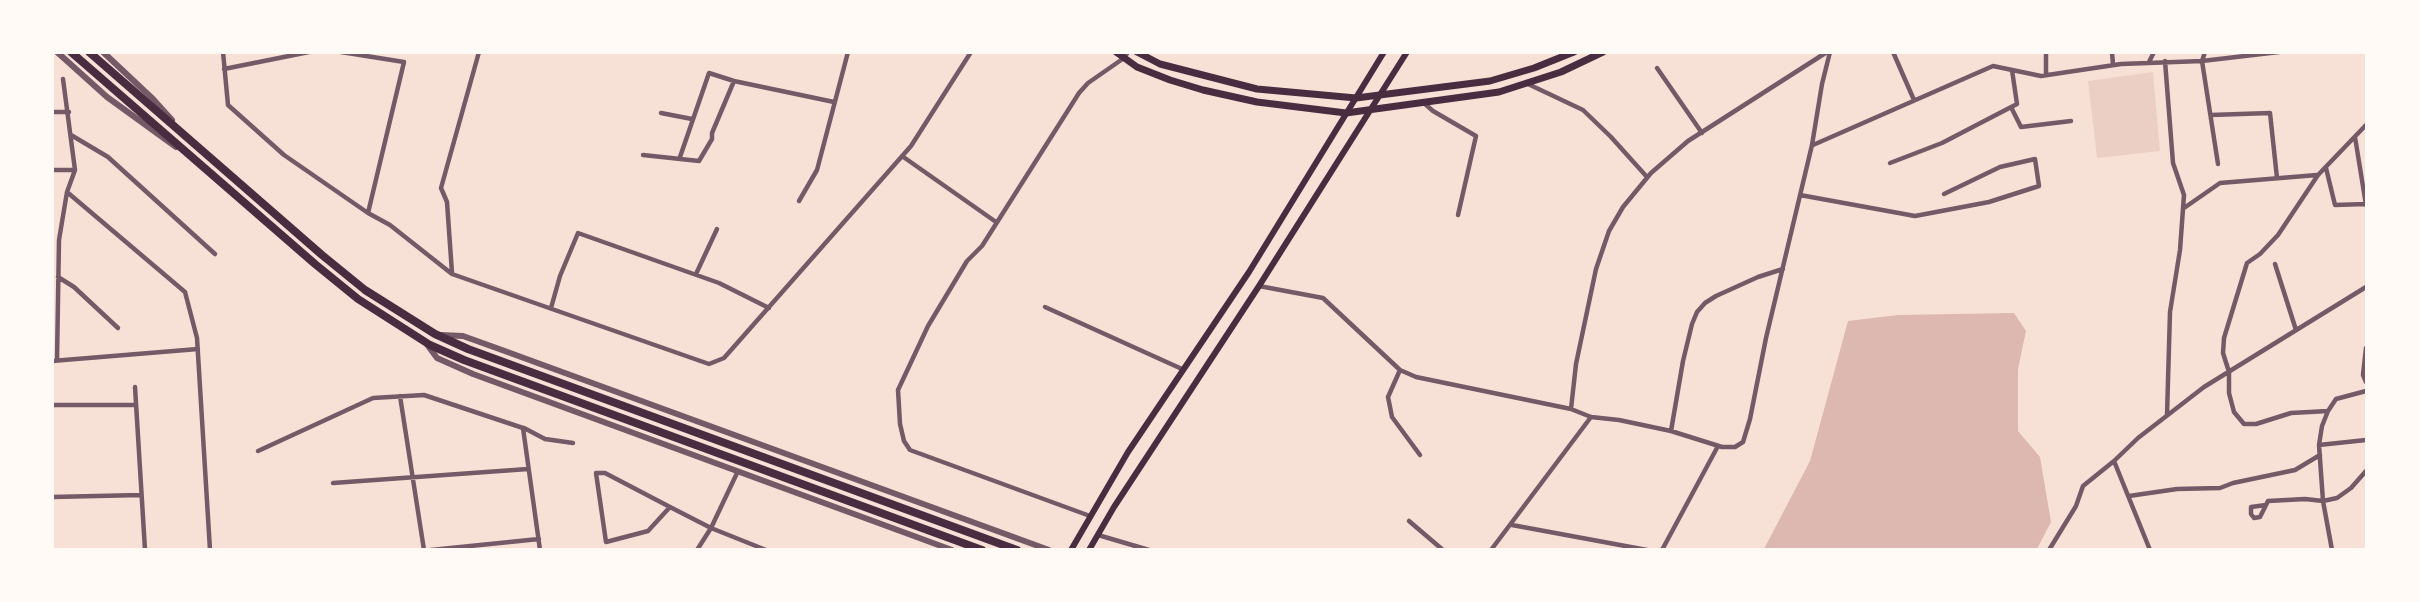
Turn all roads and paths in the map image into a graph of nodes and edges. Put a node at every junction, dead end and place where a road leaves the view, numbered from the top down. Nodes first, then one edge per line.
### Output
1 (57, 52) edge
2 (71, 52) edge
3 (89, 52) edge
4 (103, 52) edge
5 (223, 52) edge
6 (310, 52) edge
7 (341, 52) edge
8 (479, 52) edge
9 (848, 52) edge
10 (971, 52) edge
11 (1116, 52) edge
12 (1137, 52) edge
13 (1384, 52) edge
14 (1406, 52) edge
15 (1574, 52) edge
16 (1604, 52) edge
17 (1828, 52) edge
18 (1893, 52) edge
19 (2046, 52) edge
20 (2112, 52) edge
21 (2154, 52) edge
22 (2204, 52) edge
23 (2279, 52) edge
24 (2260, 54) edge
25 (282, 55) edge
26 (1126, 55) edge
27 (2165, 61) junction
28 (2202, 61) junction
29 (2149, 62) junction
30 (2113, 65) junction
31 (1657, 68) dead end
32 (224, 69) junction
33 (2011, 70) junction
34 (2046, 75) junction
35 (63, 79) dead end
36 (734, 81) junction
37 (1528, 84) junction
38 (1377, 96) junction
39 (1356, 98) junction
40 (1914, 100) junction
41 (834, 102) junction
42 (1424, 103) junction
43 (2011, 107) junction
44 (1369, 109) junction
45 (52, 112) edge
46 (69, 113) junction
47 (661, 113) dead end
48 (1346, 113) junction
49 (2211, 115) junction
50 (692, 119) junction
51 (2071, 121) dead end
52 (2367, 125) edge
53 (1702, 132) junction
54 (71, 135) junction
55 (2355, 137) junction
56 (194, 145) junction
57 (1812, 145) junction
58 (186, 154) junction
59 (643, 155) dead end
60 (902, 156) junction
61 (680, 158) junction
62 (1890, 163) dead end
63 (2218, 164) dead end
64 (2326, 167) junction
65 (52, 170) edge
66 (75, 170) junction
67 (2318, 175) junction
68 (1647, 177) junction
69 (2277, 178) junction
70 (67, 192) junction
71 (1944, 194) dead end
72 (1800, 195) junction
73 (799, 201) dead end
74 (2366, 205) edge
75 (2183, 208) junction
76 (368, 213) junction
77 (1458, 215) dead end
78 (996, 222) junction
79 (716, 229) dead end
80 (215, 254) dead end
81 (2276, 264) dead end
82 (1783, 269) junction
83 (452, 274) junction
84 (696, 274) junction
85 (58, 278) junction
86 (1259, 286) junction
87 (2367, 287) edge
88 (1045, 307) dead end
89 (551, 308) junction
90 (769, 308) junction
91 (118, 328) dead end
92 (2297, 330) junction
93 (435, 334) junction
94 (424, 341) junction
95 (2367, 348) edge
96 (198, 349) junction
97 (55, 361) edge
98 (1182, 369) junction
99 (1400, 370) junction
100 (2229, 373) junction
101 (2367, 382) edge
102 (135, 387) dead end
103 (2367, 391) edge
104 (400, 396) junction
105 (52, 405) edge
106 (136, 405) junction
107 (1571, 409) junction
108 (2328, 411) junction
109 (2167, 416) junction
110 (1591, 417) junction
111 (523, 428) junction
112 (1671, 431) junction
113 (2367, 440) edge
114 (573, 443) dead end
115 (2319, 445) junction
116 (1718, 446) junction
117 (258, 450) dead end
118 (1420, 455) dead end
119 (2320, 455) junction
120 (2114, 461) junction
121 (528, 469) junction
122 (738, 471) junction
123 (2367, 471) edge
124 (414, 478) junction
125 (334, 484) dead end
126 (141, 495) junction
127 (2129, 496) junction
128 (52, 497) edge
129 (1099, 499) junction
130 (2323, 501) junction
131 (2266, 505) dead end
132 (670, 507) junction
133 (1114, 508) junction
134 (1090, 516) junction
135 (1409, 521) dead end
136 (1512, 524) junction
137 (711, 528) junction
138 (1098, 535) junction
139 (539, 538) junction
140 (145, 550) edge
141 (210, 550) edge
142 (424, 550) edge
143 (431, 550) edge
144 (540, 550) edge
145 (697, 550) edge
146 (766, 550) edge
147 (953, 550) edge
148 (982, 550) edge
149 (1017, 550) edge
150 (1049, 550) edge
151 (1071, 550) edge
152 (1089, 550) edge
153 (1149, 550) edge
154 (1443, 550) edge
155 (1492, 550) edge
156 (1647, 550) edge
157 (1662, 550) edge
158 (2049, 550) edge
159 (2150, 550) edge
160 (2332, 550) edge

1 - 58 street
2 - 58 highway
3 - 56 highway
4 - 56 street
5 - 32 street
6 - 25 street
7 - 76 street
8 - 83 street
9 - 41 street
10 - 60 street
11 - 26 main road
12 - 39 main road
13 - 39 main road
14 - 38 main road
15 - 38 main road
16 - 37 main road
17 - 53 street
17 - 57 street
18 - 40 street
19 - 34 street
20 - 30 street
21 - 29 street
22 - 28 street
23 - 24 street
24 - 28 street
25 - 32 street
26 - 48 main road
26 - 78 street
27 - 28 street
27 - 29 street
27 - 75 street
28 - 49 street
29 - 30 street
30 - 34 street
31 - 53 street
32 - 76 street
33 - 34 street
33 - 40 street
33 - 43 street
35 - 46 street
36 - 41 street
36 - 50 street
36 - 61 street
37 - 42 main road
37 - 68 street
38 - 39 main road
38 - 44 main road
39 - 48 main road
40 - 57 street
41 - 73 street
42 - 44 main road
42 - 77 street
43 - 51 street
43 - 62 street
44 - 48 main road
44 - 86 main road
45 - 46 street
46 - 54 street
47 - 50 street
48 - 98 main road
49 - 63 street
49 - 69 street
50 - 61 street
52 - 55 street
53 - 68 street
54 - 66 street
54 - 80 street
55 - 64 street
55 - 74 street
56 - 93 highway
57 - 72 street
58 - 94 highway
59 - 61 street
60 - 78 street
60 - 90 street
64 - 67 street
64 - 74 street
65 - 66 street
66 - 70 street
67 - 69 street
67 - 100 street
68 - 107 street
69 - 75 street
70 - 85 street
70 - 96 street
71 - 72 street
72 - 82 street
75 - 109 street
76 - 83 street
78 - 134 street
79 - 84 street
81 - 92 street
82 - 112 street
82 - 116 street
83 - 89 street
84 - 89 street
84 - 90 street
85 - 91 street
85 - 97 street
86 - 99 street
86 - 133 main road
87 - 92 street
88 - 98 street
89 - 90 street
92 - 100 street
93 - 149 highway
93 - 150 street
94 - 122 street
94 - 148 highway
95 - 101 street
96 - 97 street
96 - 141 street
98 - 129 main road
99 - 107 street
99 - 118 street
100 - 108 street
100 - 109 street
102 - 106 street
103 - 108 street
104 - 111 street
104 - 117 street
104 - 124 street
105 - 106 street
106 - 126 street
107 - 110 street
108 - 115 street
109 - 120 street
110 - 112 street
110 - 136 street
111 - 114 street
111 - 121 street
112 - 116 street
113 - 115 street
115 - 119 street
116 - 157 street
119 - 127 street
119 - 130 street
120 - 127 street
120 - 158 street
121 - 124 street
121 - 139 street
122 - 137 street
122 - 147 street
123 - 130 street
124 - 125 street
124 - 142 street
126 - 128 street
126 - 140 street
127 - 159 street
129 - 133 main road
129 - 134 main road
130 - 131 street
130 - 160 street
132 - 132 street
132 - 137 street
133 - 138 main road
134 - 151 main road
135 - 154 street
136 - 155 street
136 - 156 street
137 - 145 street
137 - 146 street
138 - 152 main road
138 - 153 street
139 - 143 street
139 - 144 street

